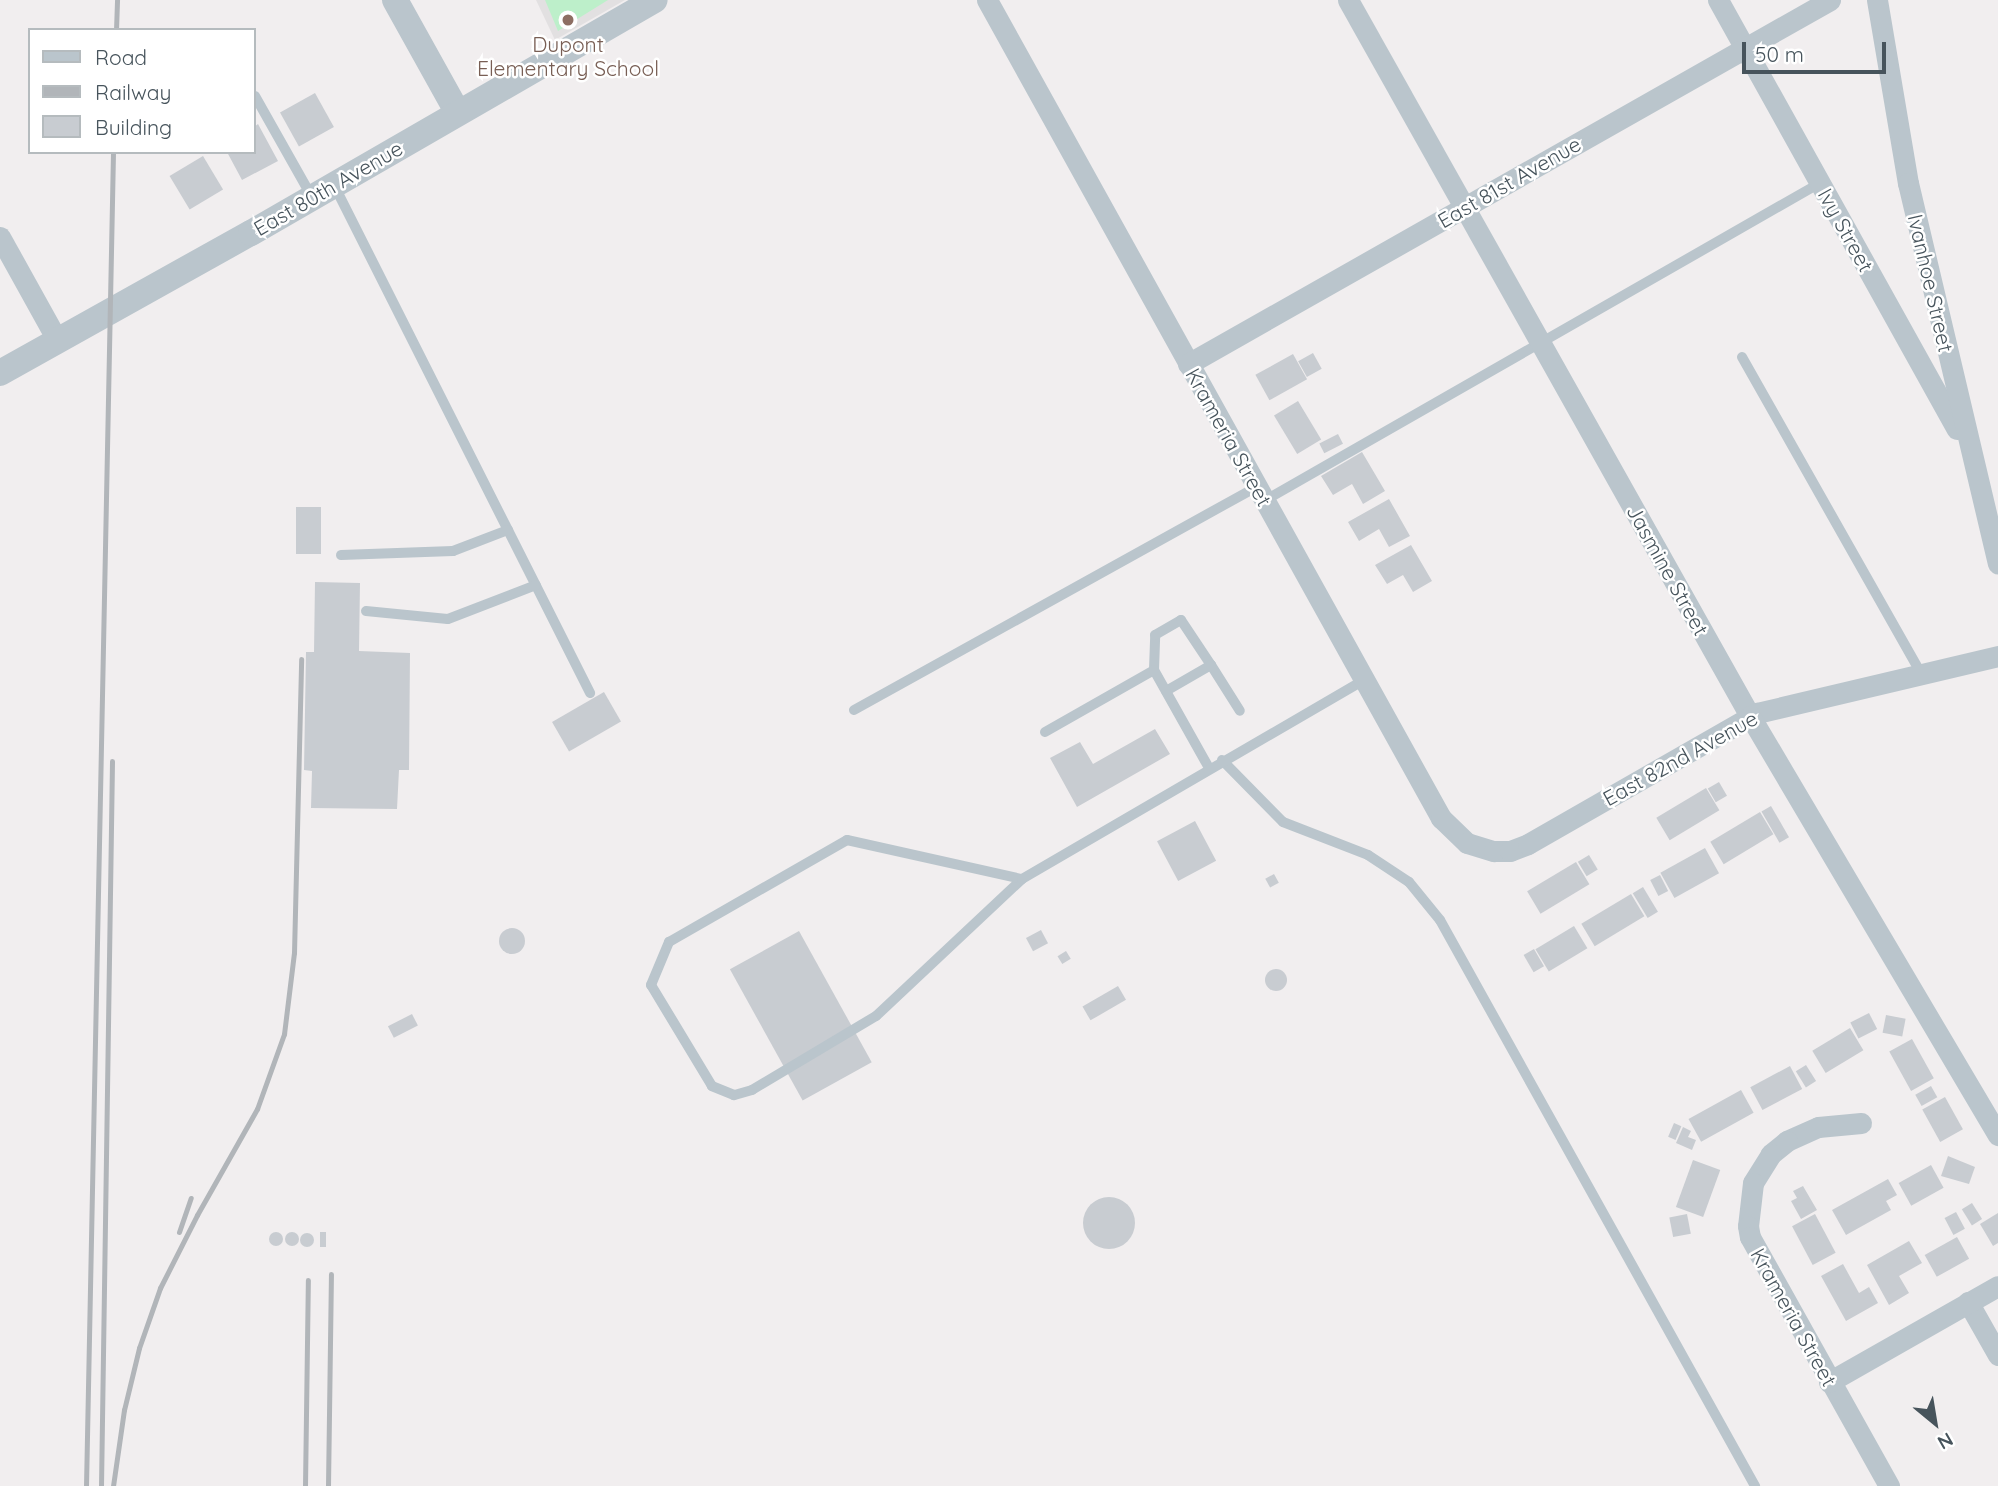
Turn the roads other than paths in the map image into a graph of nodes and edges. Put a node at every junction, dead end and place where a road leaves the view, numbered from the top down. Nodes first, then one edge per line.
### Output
1 (395, 0) edge
2 (654, 0) edge
3 (987, 0) edge
4 (1348, 0) edge
5 (1718, 0) edge
6 (1830, 0) edge
7 (1877, 0) edge
8 (1744, 47) junction
9 (256, 97) edge
10 (458, 113) junction
11 (1820, 183) junction
12 (323, 191) junction
13 (1465, 208) junction
14 (0, 237) edge
15 (57, 340) junction
16 (1541, 343) junction
17 (1742, 356) dead end
18 (1188, 364) junction
19 (0, 373) edge
20 (1974, 459) junction
21 (1261, 494) junction
22 (508, 530) junction
23 (341, 555) dead end
24 (1998, 563) edge
25 (536, 585) junction
26 (366, 611) dead end
27 (1998, 656) edge
28 (1210, 666) junction
29 (1154, 670) junction
30 (1921, 674) junction
31 (1364, 680) junction
32 (1166, 691) junction
33 (590, 694) dead end
34 (854, 710) dead end
35 (1240, 711) dead end
36 (1750, 716) junction
37 (1045, 732) dead end
38 (1222, 760) junction
39 (1209, 768) junction
40 (1494, 852) joint
41 (1022, 879) junction
42 (1861, 1123) dead end
43 (1998, 1135) edge
44 (1998, 1286) edge
45 (1968, 1302) junction
46 (1998, 1355) edge
47 (1829, 1382) junction
48 (1755, 1486) edge
49 (1889, 1486) edge

1 - 10 street
2 - 10 street, East 80th Avenue
3 - 18 street, Krameria Street
4 - 13 street, Jasmine Street
5 - 8 street, Ivy Street
6 - 8 street, East 81st Avenue
7 - 20 street, Ivanhoe Street
8 - 11 street, Ivy Street
8 - 13 street, East 81st Avenue
9 - 12 lane
10 - 12 street, East 80th Avenue
11 - 16 lane
11 - 20 street, Ivy Street
12 - 15 street, East 80th Avenue
12 - 22 lane
13 - 16 street, Jasmine Street
13 - 18 street, East 81st Avenue
14 - 15 street
15 - 19 street, East 80th Avenue
16 - 21 lane
16 - 36 street, Jasmine Street
17 - 30 lane
18 - 21 street, Krameria Street
20 - 24 street, Ivanhoe Street
21 - 31 street, Krameria Street
21 - 34 lane
22 - 23 lane
22 - 25 lane
25 - 26 lane
25 - 33 lane
27 - 30 street, East 82nd Avenue
28 - 29 lane
28 - 32 lane
28 - 35 lane
29 - 32 lane
29 - 37 lane
30 - 36 street, East 82nd Avenue
31 - 38 lane
31 - 40 street, Krameria Street
32 - 39 lane
36 - 40 street, East 82nd Avenue
36 - 43 street, Jasmine Street
38 - 39 lane
38 - 48 lane
39 - 41 lane
41 - 41 lane
42 - 47 street, Krameria Street
44 - 45 street
45 - 46 street
45 - 47 street
47 - 49 street, Krameria Street

